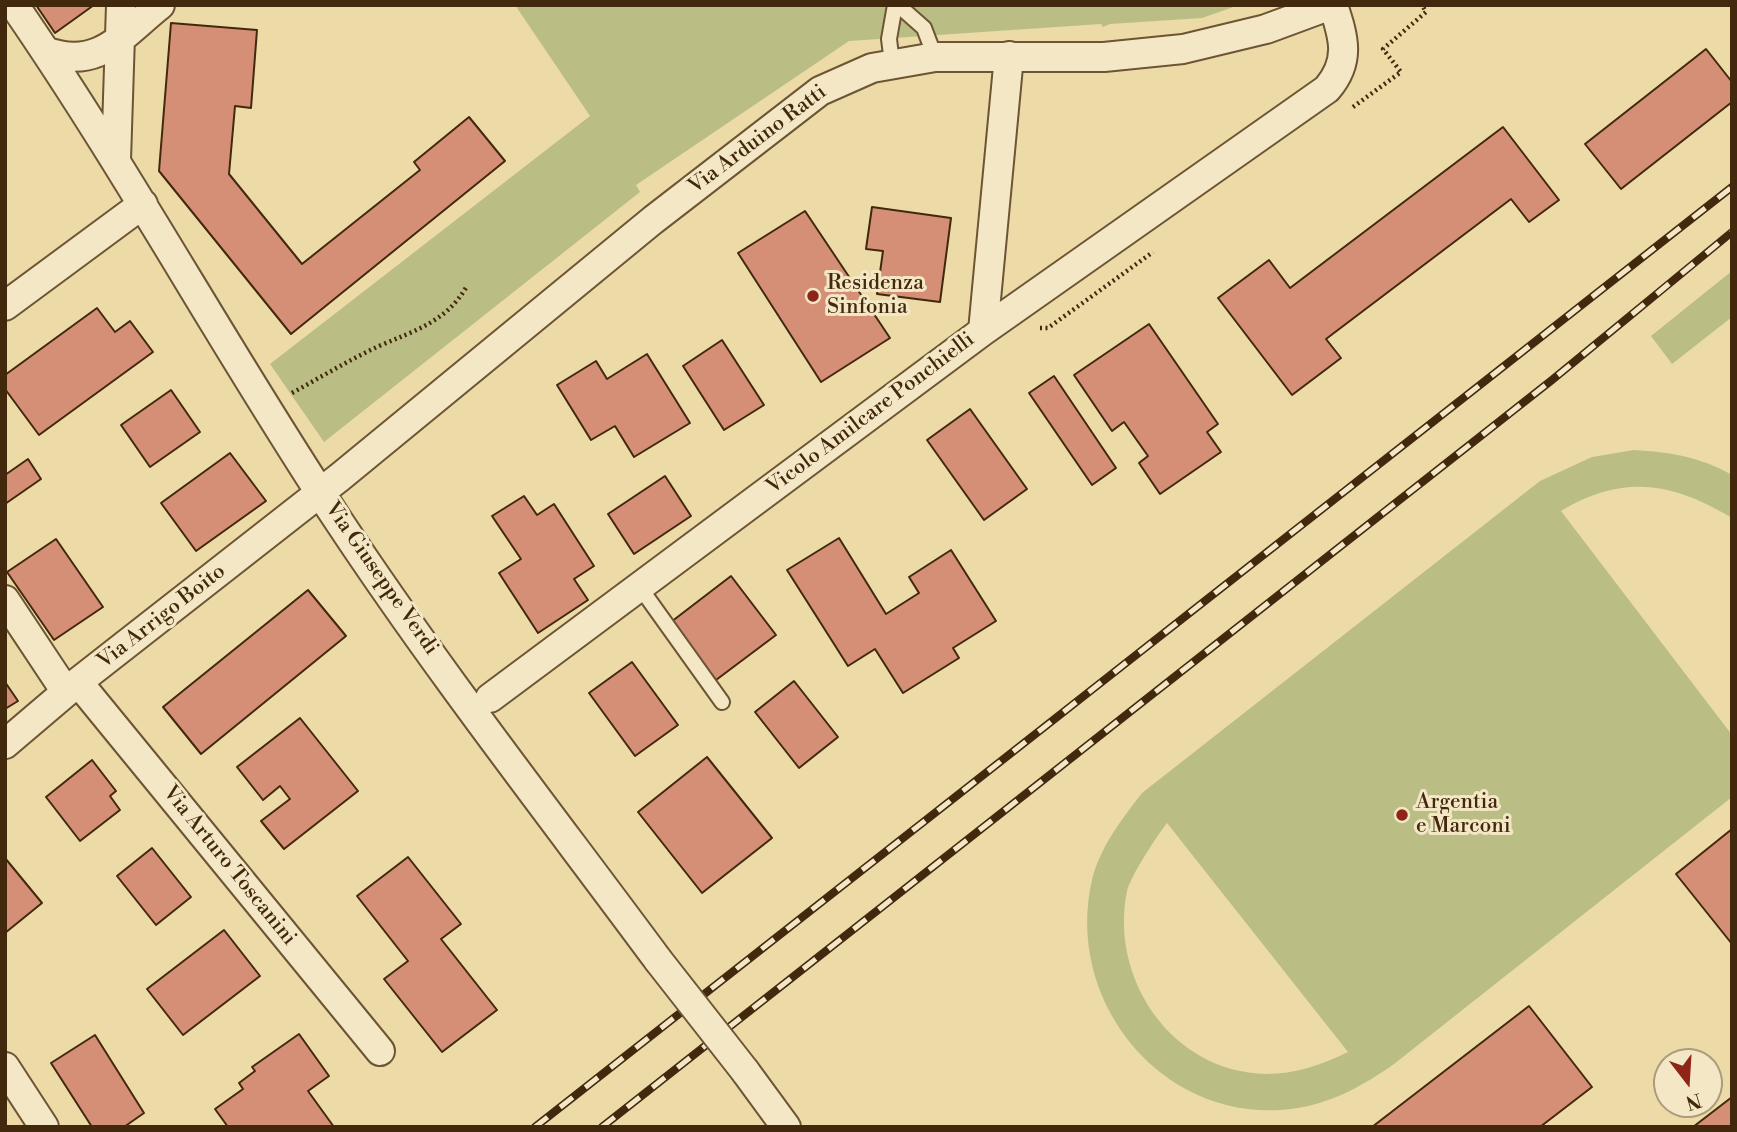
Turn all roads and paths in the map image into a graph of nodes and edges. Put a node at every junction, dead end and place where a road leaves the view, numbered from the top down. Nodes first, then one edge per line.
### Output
1 (14, 5) edge
2 (121, 5) edge
3 (160, 5) edge
4 (897, 5) edge
5 (1332, 5) edge
6 (118, 38) junction
7 (45, 51) junction
8 (1009, 56) junction
9 (935, 57) junction
10 (892, 63) junction
11 (116, 160) junction
12 (143, 204) junction
13 (467, 286) dead end
14 (5, 306) edge
15 (983, 331) junction
16 (288, 396) dead end
17 (321, 492) junction
18 (639, 586) junction
19 (5, 600) edge
20 (72, 687) junction
21 (491, 698) dead end
22 (722, 702) dead end
23 (5, 744) edge
24 (380, 1051) dead end
25 (5, 1067) edge
26 (44, 1127) edge
27 (786, 1127) edge

1 - 7 street, Via Giuseppe Verdi
2 - 6 street
3 - 6 street
4 - 9 lane
4 - 10 lane
5 - 8 street, Via Arduino Ratti
5 - 15 street, Via Arduino Ratti
6 - 7 street
6 - 11 street
7 - 11 street, Via Giuseppe Verdi
8 - 9 street, Via Arduino Ratti
8 - 15 street, Vicolo Amilcare Ponchielli
9 - 10 street, Via Arduino Ratti
10 - 17 street, Via Arduino Ratti
11 - 12 street, Via Giuseppe Verdi
12 - 14 street
12 - 17 street, Via Giuseppe Verdi
13 - 16 path
15 - 18 street, Vicolo Amilcare Ponchielli
17 - 20 street, Via Arrigo Boito
17 - 27 street, Via Giuseppe Verdi, bridge
18 - 21 street, Vicolo Amilcare Ponchielli
18 - 22 lane
19 - 20 street, Via Arturo Toscanini
20 - 23 street, Via Arrigo Boito
20 - 24 street, Via Arturo Toscanini
25 - 26 street

